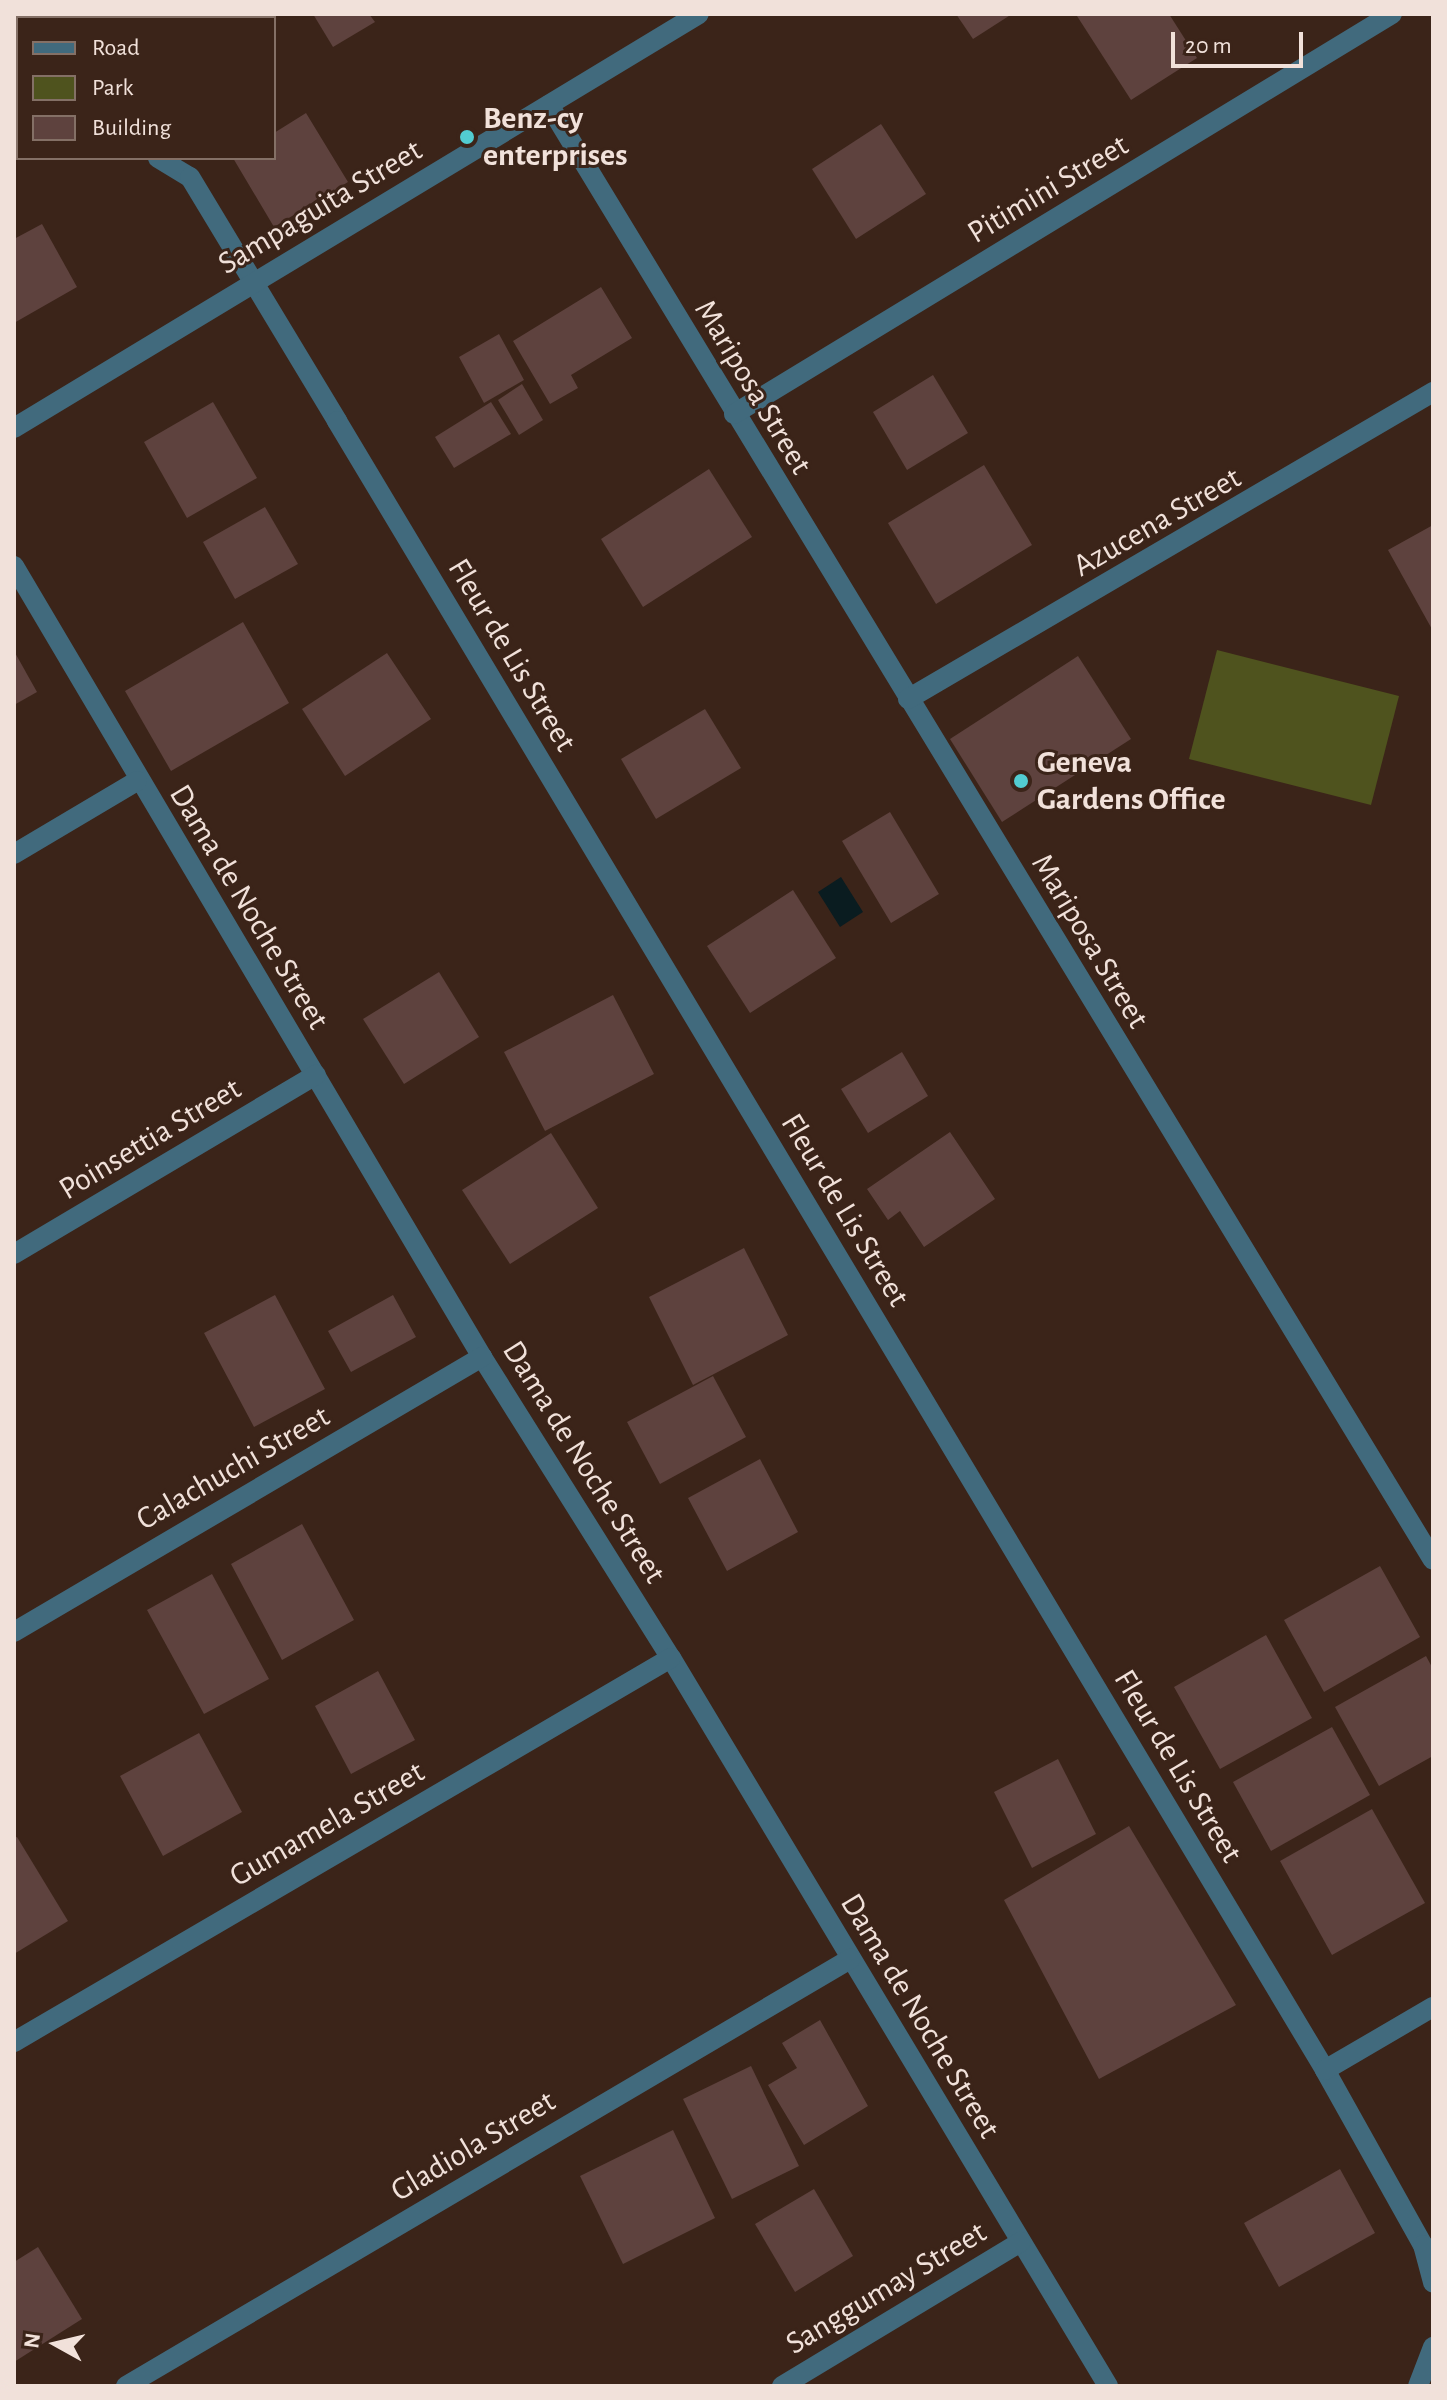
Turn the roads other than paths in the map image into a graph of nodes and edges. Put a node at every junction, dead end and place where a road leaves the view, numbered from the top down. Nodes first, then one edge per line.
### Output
1 (699, 14) edge
2 (1392, 14) edge
3 (549, 105) junction
4 (165, 160) edge
5 (190, 167) edge
6 (253, 282) junction
7 (1433, 392) edge
8 (734, 414) junction
9 (14, 428) edge
10 (14, 566) edge
11 (908, 699) junction
12 (137, 781) junction
13 (14, 854) edge
14 (316, 1075) junction
15 (14, 1254) edge
16 (482, 1357) junction
17 (1433, 1560) edge
18 (14, 1632) edge
19 (671, 1658) junction
20 (850, 1959) junction
21 (1433, 2007) edge
22 (14, 2042) edge
23 (1325, 2070) junction
24 (1021, 2242) junction
25 (1433, 2283) edge
26 (1433, 2347) edge
27 (126, 2386) edge
28 (782, 2386) edge
29 (1108, 2386) edge
30 (1418, 2386) edge

1 - 3 street, Sampaguita Street
2 - 8 street, Pitimini Street
3 - 6 street, Sampaguita Street
3 - 8 street, Mariposa Street
4 - 5 street, Fleur de Lis Street
5 - 6 street, Fleur de Lis Street
6 - 9 street, Sampaguita Street
6 - 23 street, Fleur de Lis Street
7 - 11 street, Azucena Street
8 - 11 street, Mariposa Street
10 - 12 street, Dama de Noche Street
11 - 17 street, Mariposa Street
12 - 13 street
12 - 14 street, Dama de Noche Street
14 - 15 street, Poinsettia Street
14 - 16 street, Dama de Noche Street
16 - 18 street, Calachuchi Street
16 - 19 street, Dama de Noche Street
19 - 20 street, Dama de Noche Street
19 - 22 street, Gumamela Street
20 - 24 street, Dama de Noche Street
20 - 27 street, Gladiola Street
21 - 23 street
23 - 25 street, Fleur de Lis Street
24 - 28 street, Sanggumay Street
24 - 29 street, Dama de Noche Street
26 - 30 street

